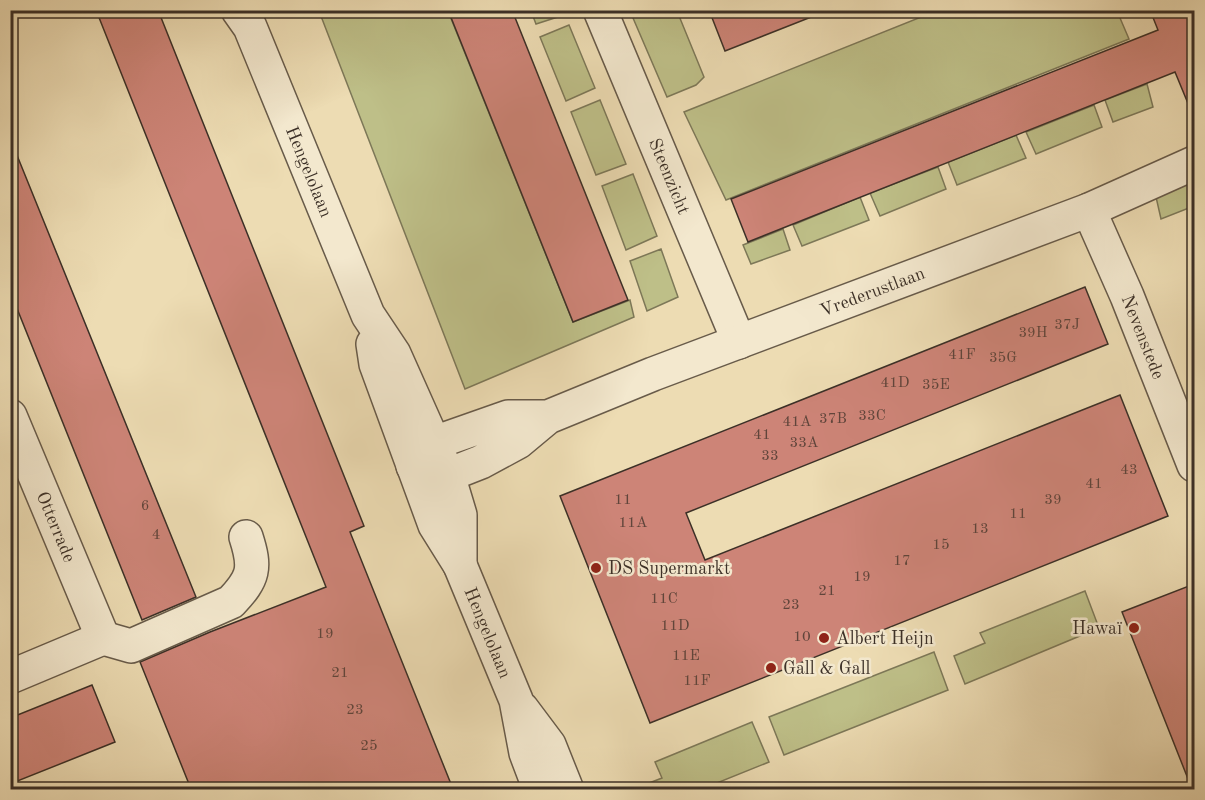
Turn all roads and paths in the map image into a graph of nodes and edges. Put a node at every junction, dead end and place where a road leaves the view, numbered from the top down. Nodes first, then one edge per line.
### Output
1 (600, 10) edge
2 (245, 16) edge
3 (1194, 163) edge
4 (1089, 210) junction
5 (739, 342) junction
6 (10, 416) edge
7 (548, 417) junction
8 (424, 455) junction
9 (1194, 465) edge
10 (448, 475) junction
11 (246, 537) dead end
12 (460, 565) junction
13 (103, 638) junction
14 (10, 677) edge
15 (516, 700) junction
16 (540, 789) edge
17 (567, 789) edge

1 - 5 street, Steenzicht
2 - 8 street, Hengelolaan
3 - 4 street, Vrederustlaan
4 - 5 street, Vrederustlaan
4 - 9 street, Nevenstede
5 - 7 street, Vrederustlaan
6 - 13 street, Otterrade
7 - 8 street, Vrederustlaan
7 - 10 street, Vrederustlaan
8 - 10 street, Hengelolaan
8 - 12 street, Hengelolaan
10 - 12 street, Hengelolaan
11 - 13 street
12 - 15 street, Hengelolaan
13 - 14 street
15 - 16 street, Hengelolaan
15 - 17 street, Hengelolaan

